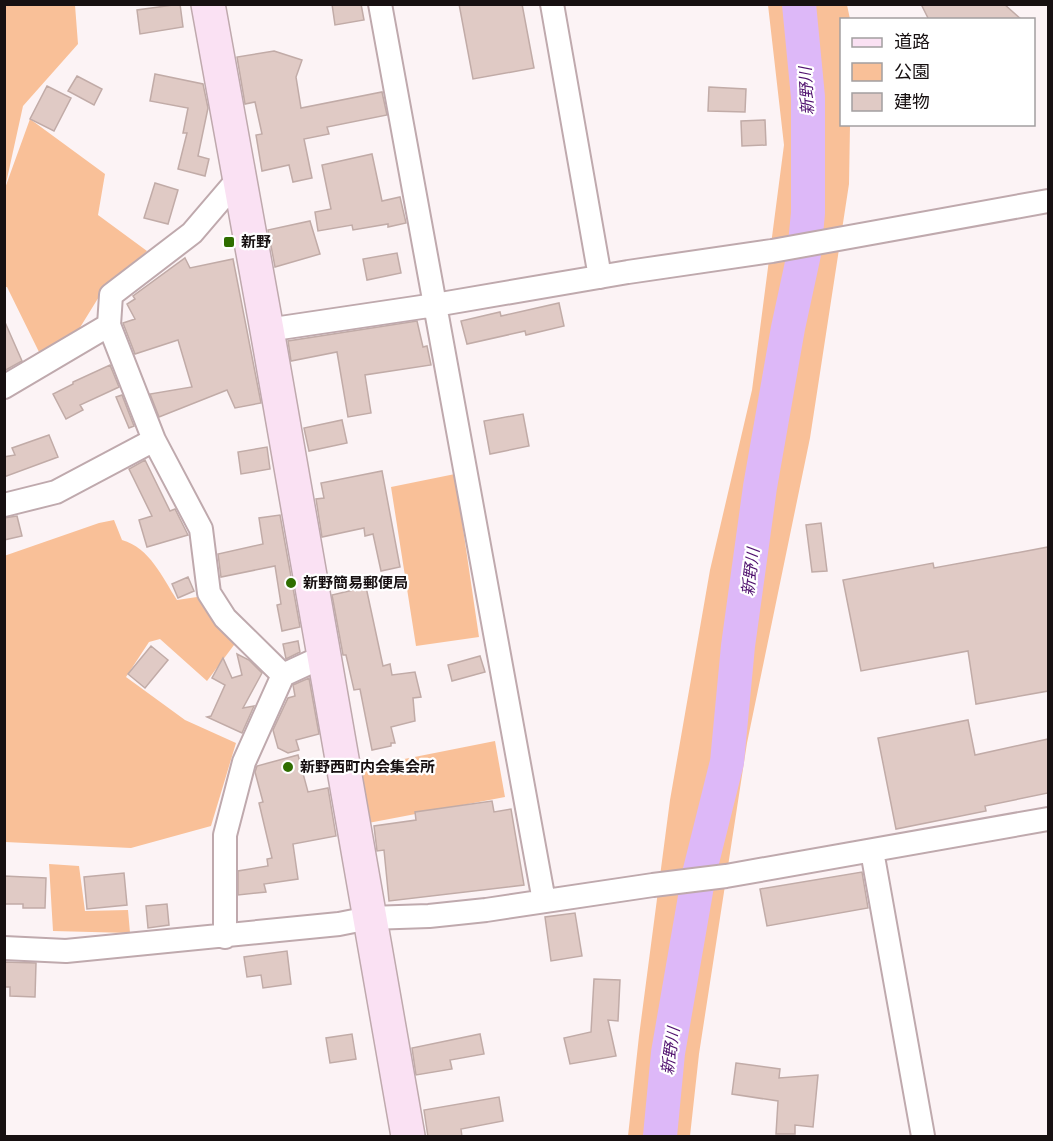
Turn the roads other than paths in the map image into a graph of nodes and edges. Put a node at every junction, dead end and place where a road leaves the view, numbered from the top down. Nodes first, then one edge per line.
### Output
1 (208, 4) edge
2 (380, 4) edge
3 (552, 4) edge
4 (239, 178) junction
5 (1048, 201) edge
6 (600, 277) junction
7 (435, 305) junction
8 (109, 325) junction
9 (267, 330) junction
10 (4, 387) edge
11 (154, 440) junction
12 (4, 505) edge
13 (324, 656) junction
14 (283, 675) junction
15 (1048, 819) edge
16 (872, 851) junction
17 (544, 901) junction
18 (369, 918) junction
19 (225, 937) junction
20 (4, 948) edge
21 (408, 1137) edge
22 (922, 1137) edge

1 - 4 street
2 - 7 street
3 - 6 street
4 - 8 street
4 - 9 street
5 - 6 street
6 - 7 street
7 - 9 street
7 - 17 street
8 - 10 street
8 - 11 street
9 - 13 street
11 - 12 street
11 - 14 street
13 - 14 street
13 - 18 street
14 - 19 street
15 - 16 street
16 - 17 street
16 - 22 street
17 - 18 street
18 - 19 street
18 - 21 street
19 - 20 street

